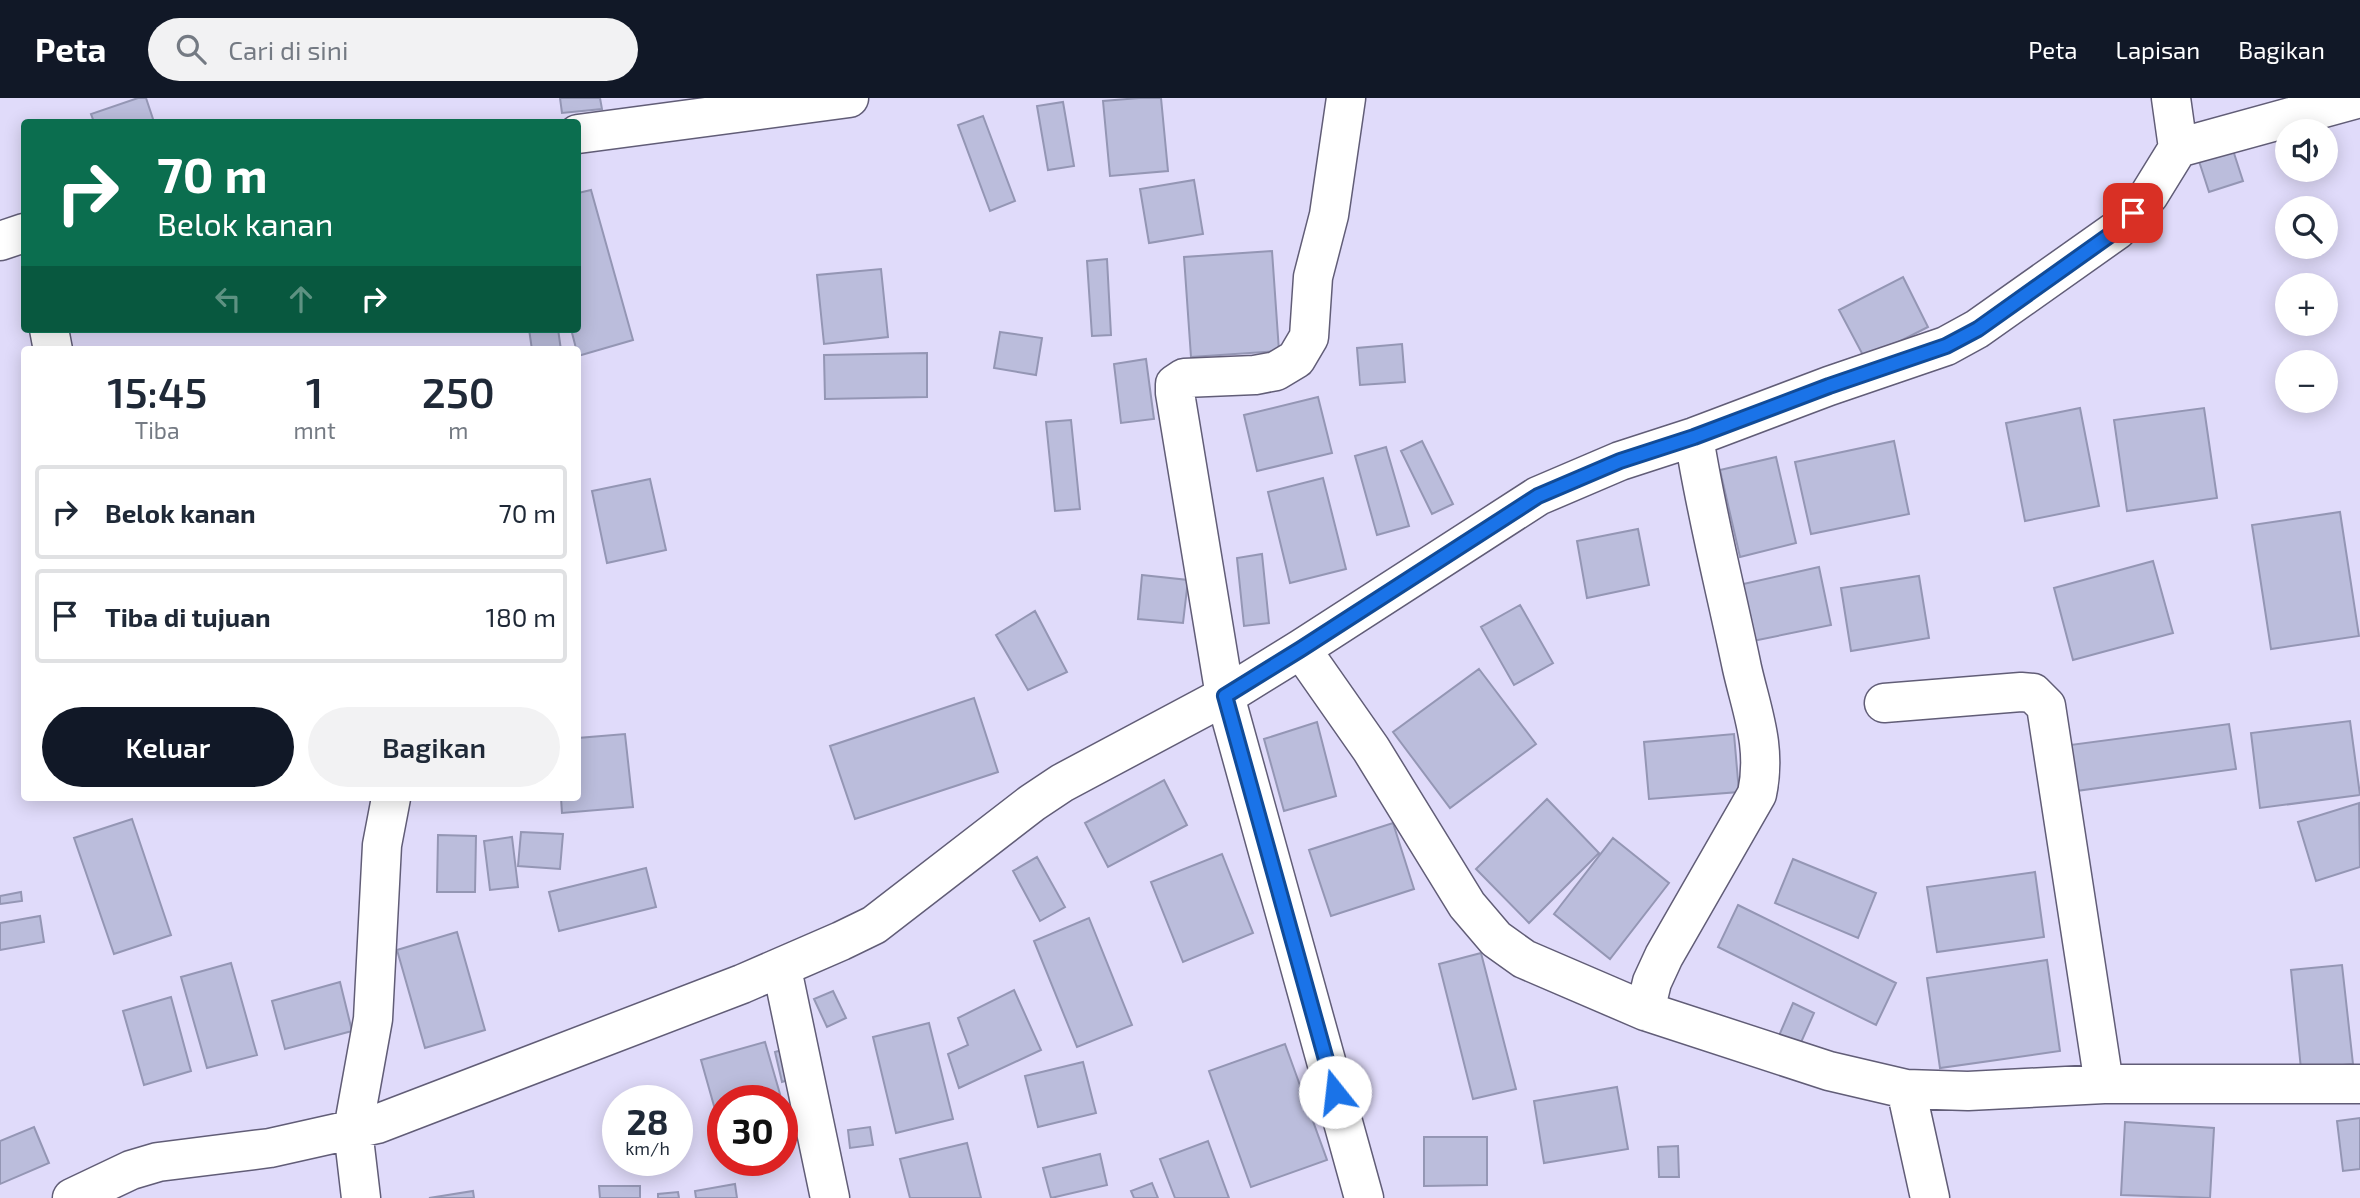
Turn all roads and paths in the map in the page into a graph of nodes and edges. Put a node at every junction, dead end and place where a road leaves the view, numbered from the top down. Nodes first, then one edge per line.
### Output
1 (849, 98) edge
2 (1346, 98) edge
3 (2171, 98) edge
4 (2360, 98) edge
5 (581, 134) edge
6 (2178, 148) junction
7 (21, 234) edge
8 (0, 241) edge
9 (1694, 437) junction
10 (1301, 649) junction
11 (1225, 696) junction
12 (1884, 703) dead end
13 (390, 801) edge
14 (782, 968) junction
15 (1645, 1011) junction
16 (2104, 1084) junction
17 (2360, 1084) edge
18 (1906, 1089) junction
19 (354, 1130) junction
20 (72, 1198) edge
21 (361, 1198) edge
22 (830, 1198) edge
23 (1364, 1198) edge
24 (1930, 1198) edge

1 - 5 street
2 - 11 street
3 - 6 street
4 - 6 street
6 - 9 street
7 - 8 street
9 - 10 street
9 - 15 street
10 - 11 street
10 - 15 street
11 - 14 street
11 - 23 street
12 - 16 street
13 - 19 street
14 - 19 street
14 - 22 street
15 - 18 street
16 - 17 street
16 - 18 street
18 - 24 street
19 - 20 street
19 - 21 street

